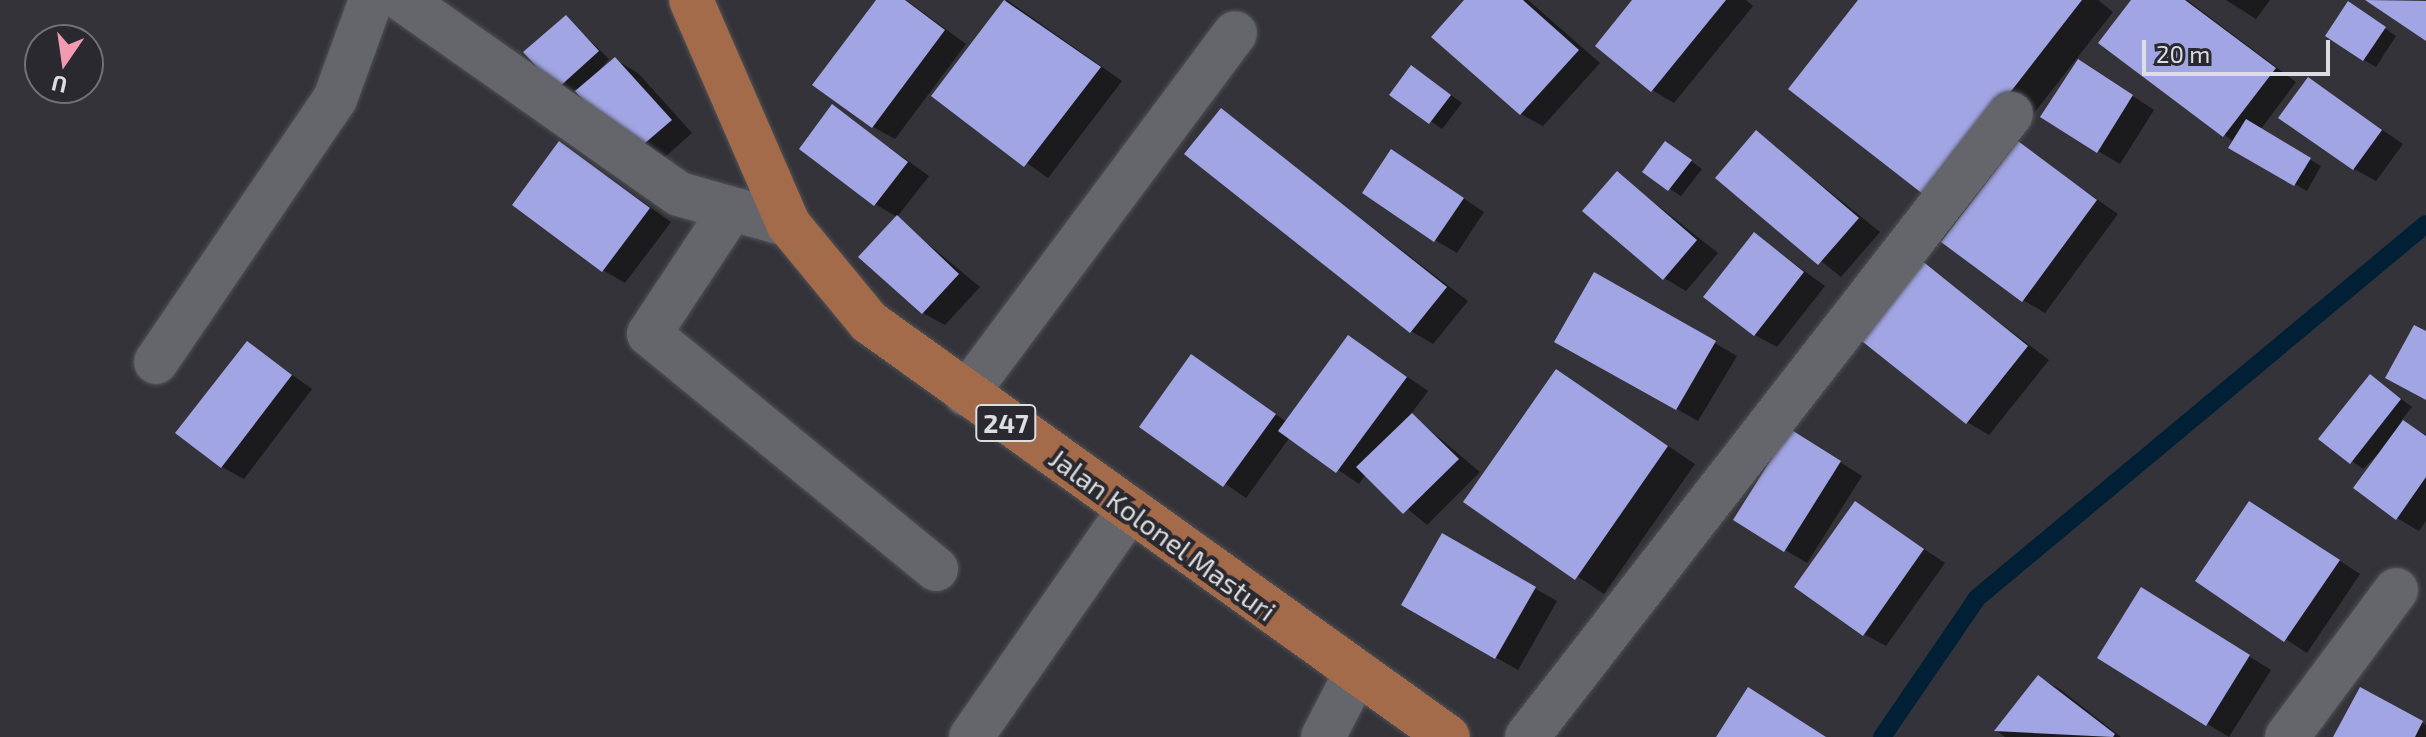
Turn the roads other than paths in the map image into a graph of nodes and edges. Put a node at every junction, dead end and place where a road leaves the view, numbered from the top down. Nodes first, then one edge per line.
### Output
1 (371, 0) edge
2 (403, 0) edge
3 (691, 0) edge
4 (1235, 33) dead end
5 (2011, 114) dead end
6 (729, 213) junction
7 (789, 225) junction
8 (156, 362) dead end
9 (966, 394) junction
10 (1130, 509) junction
11 (936, 569) dead end
12 (2396, 590) dead end
13 (1356, 673) junction
14 (971, 737) edge
15 (1323, 737) edge
16 (1448, 737) edge
17 (1527, 737) edge
18 (2287, 737) edge

1 - 8 street
2 - 6 street
3 - 7 main road, Jalan Kolonel Masturi / 247
4 - 9 street
5 - 17 street
6 - 7 street
6 - 11 street
7 - 9 main road, Jalan Kolonel Masturi / 247
9 - 10 main road, Jalan Kolonel Masturi / 247
10 - 13 main road, Jalan Kolonel Masturi / 247
10 - 14 street
12 - 18 street
13 - 15 street
13 - 16 main road, Jalan Kolonel Masturi / 247

